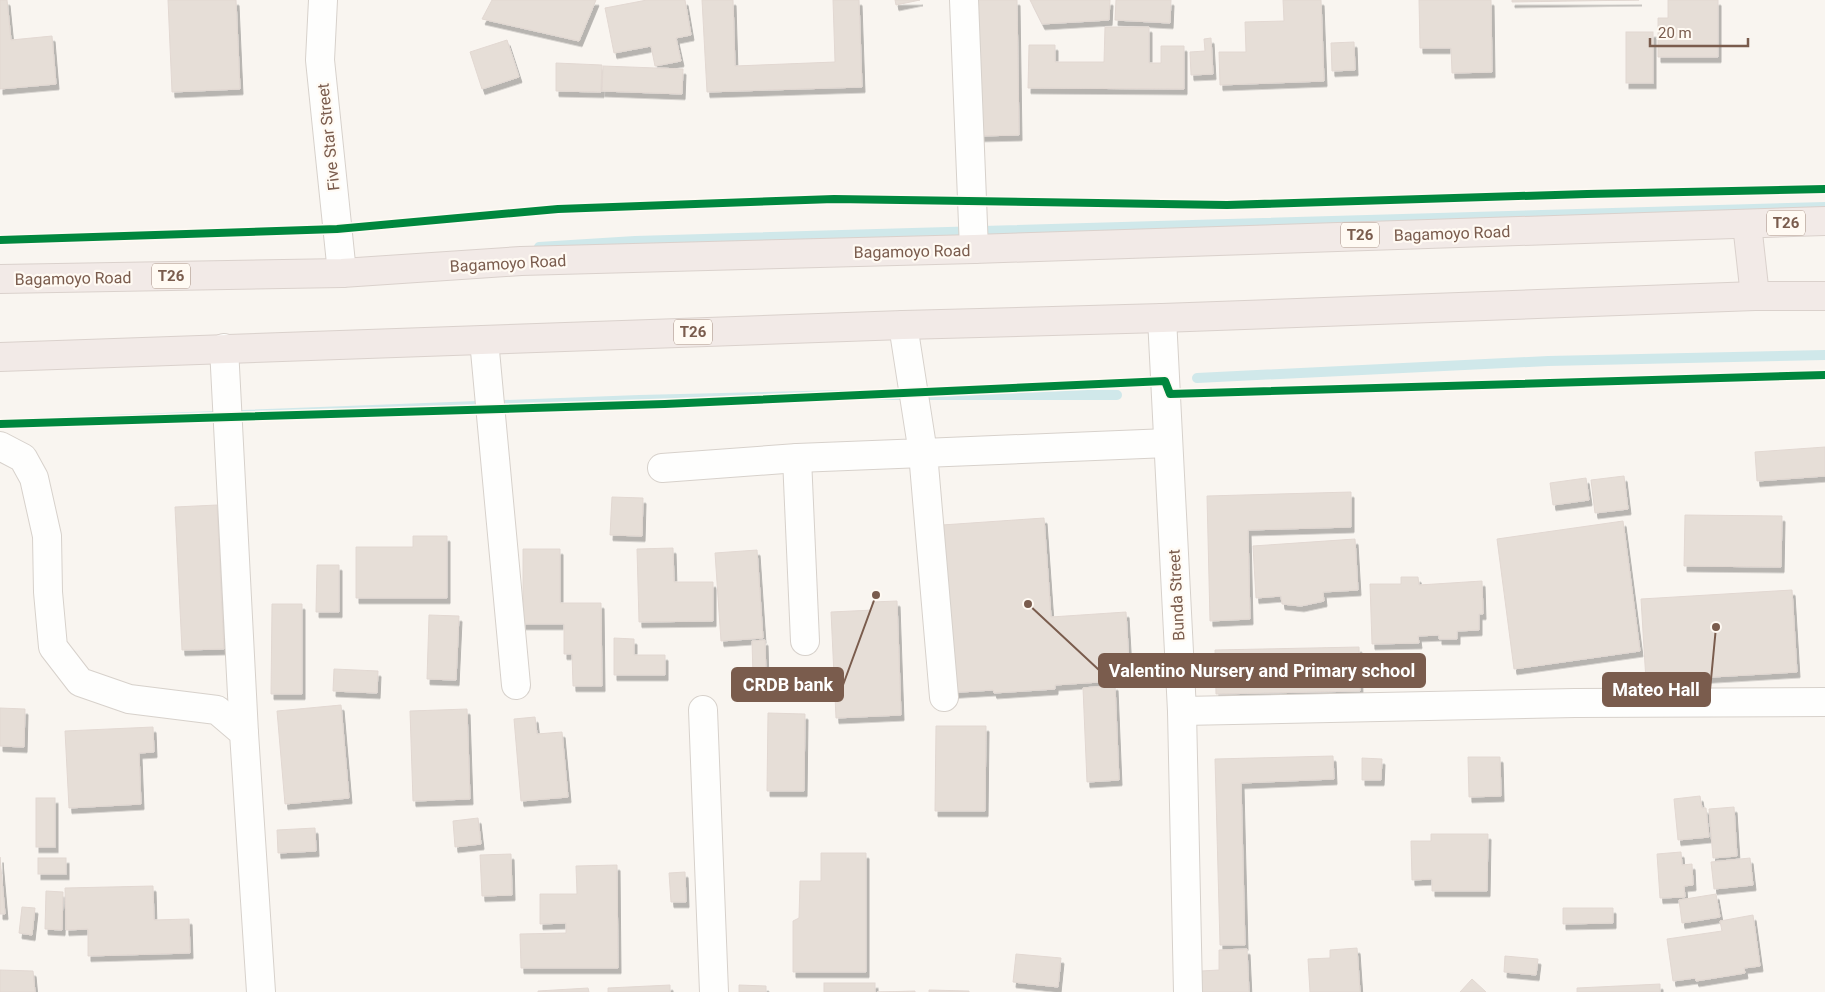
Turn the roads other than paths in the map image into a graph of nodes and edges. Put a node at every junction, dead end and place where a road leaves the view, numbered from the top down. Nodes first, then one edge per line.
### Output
1 (323, 0) edge
2 (964, 0) edge
3 (1825, 221) edge
4 (1747, 224) junction
5 (974, 249) junction
6 (342, 273) junction
7 (0, 279) edge
8 (1755, 296) junction
9 (1825, 296) edge
10 (1162, 318) junction
11 (903, 325) junction
12 (484, 340) junction
13 (224, 348) junction
14 (0, 357) edge
15 (1168, 443) junction
16 (0, 446) edge
17 (923, 453) junction
18 (797, 458) junction
19 (662, 468) dead end
20 (805, 641) dead end
21 (516, 685) dead end
22 (944, 697) dead end
23 (1825, 702) edge
24 (703, 710) dead end
25 (1182, 711) junction
26 (244, 733) junction
27 (261, 992) edge
28 (714, 992) edge
29 (1188, 992) edge

1 - 6 street, Five Star Street
2 - 5 street
3 - 4 highway, Bagamoyo Road / T26
4 - 5 highway, Bagamoyo Road / T26
4 - 8 highway
5 - 6 highway, Bagamoyo Road / T26
6 - 7 highway, Bagamoyo Road / T26
8 - 9 highway, T26
8 - 10 highway, T26
10 - 11 highway, T26
10 - 15 street, Bunda Street
11 - 12 highway, T26
11 - 17 street
12 - 13 highway, T26
12 - 21 street
13 - 14 highway, T26
13 - 26 street
15 - 17 street
15 - 25 street, Bunda Street
16 - 26 street
17 - 18 street
17 - 22 street
18 - 19 street
18 - 20 street
23 - 25 street
24 - 28 street
25 - 29 street, Bunda Street
26 - 27 street

